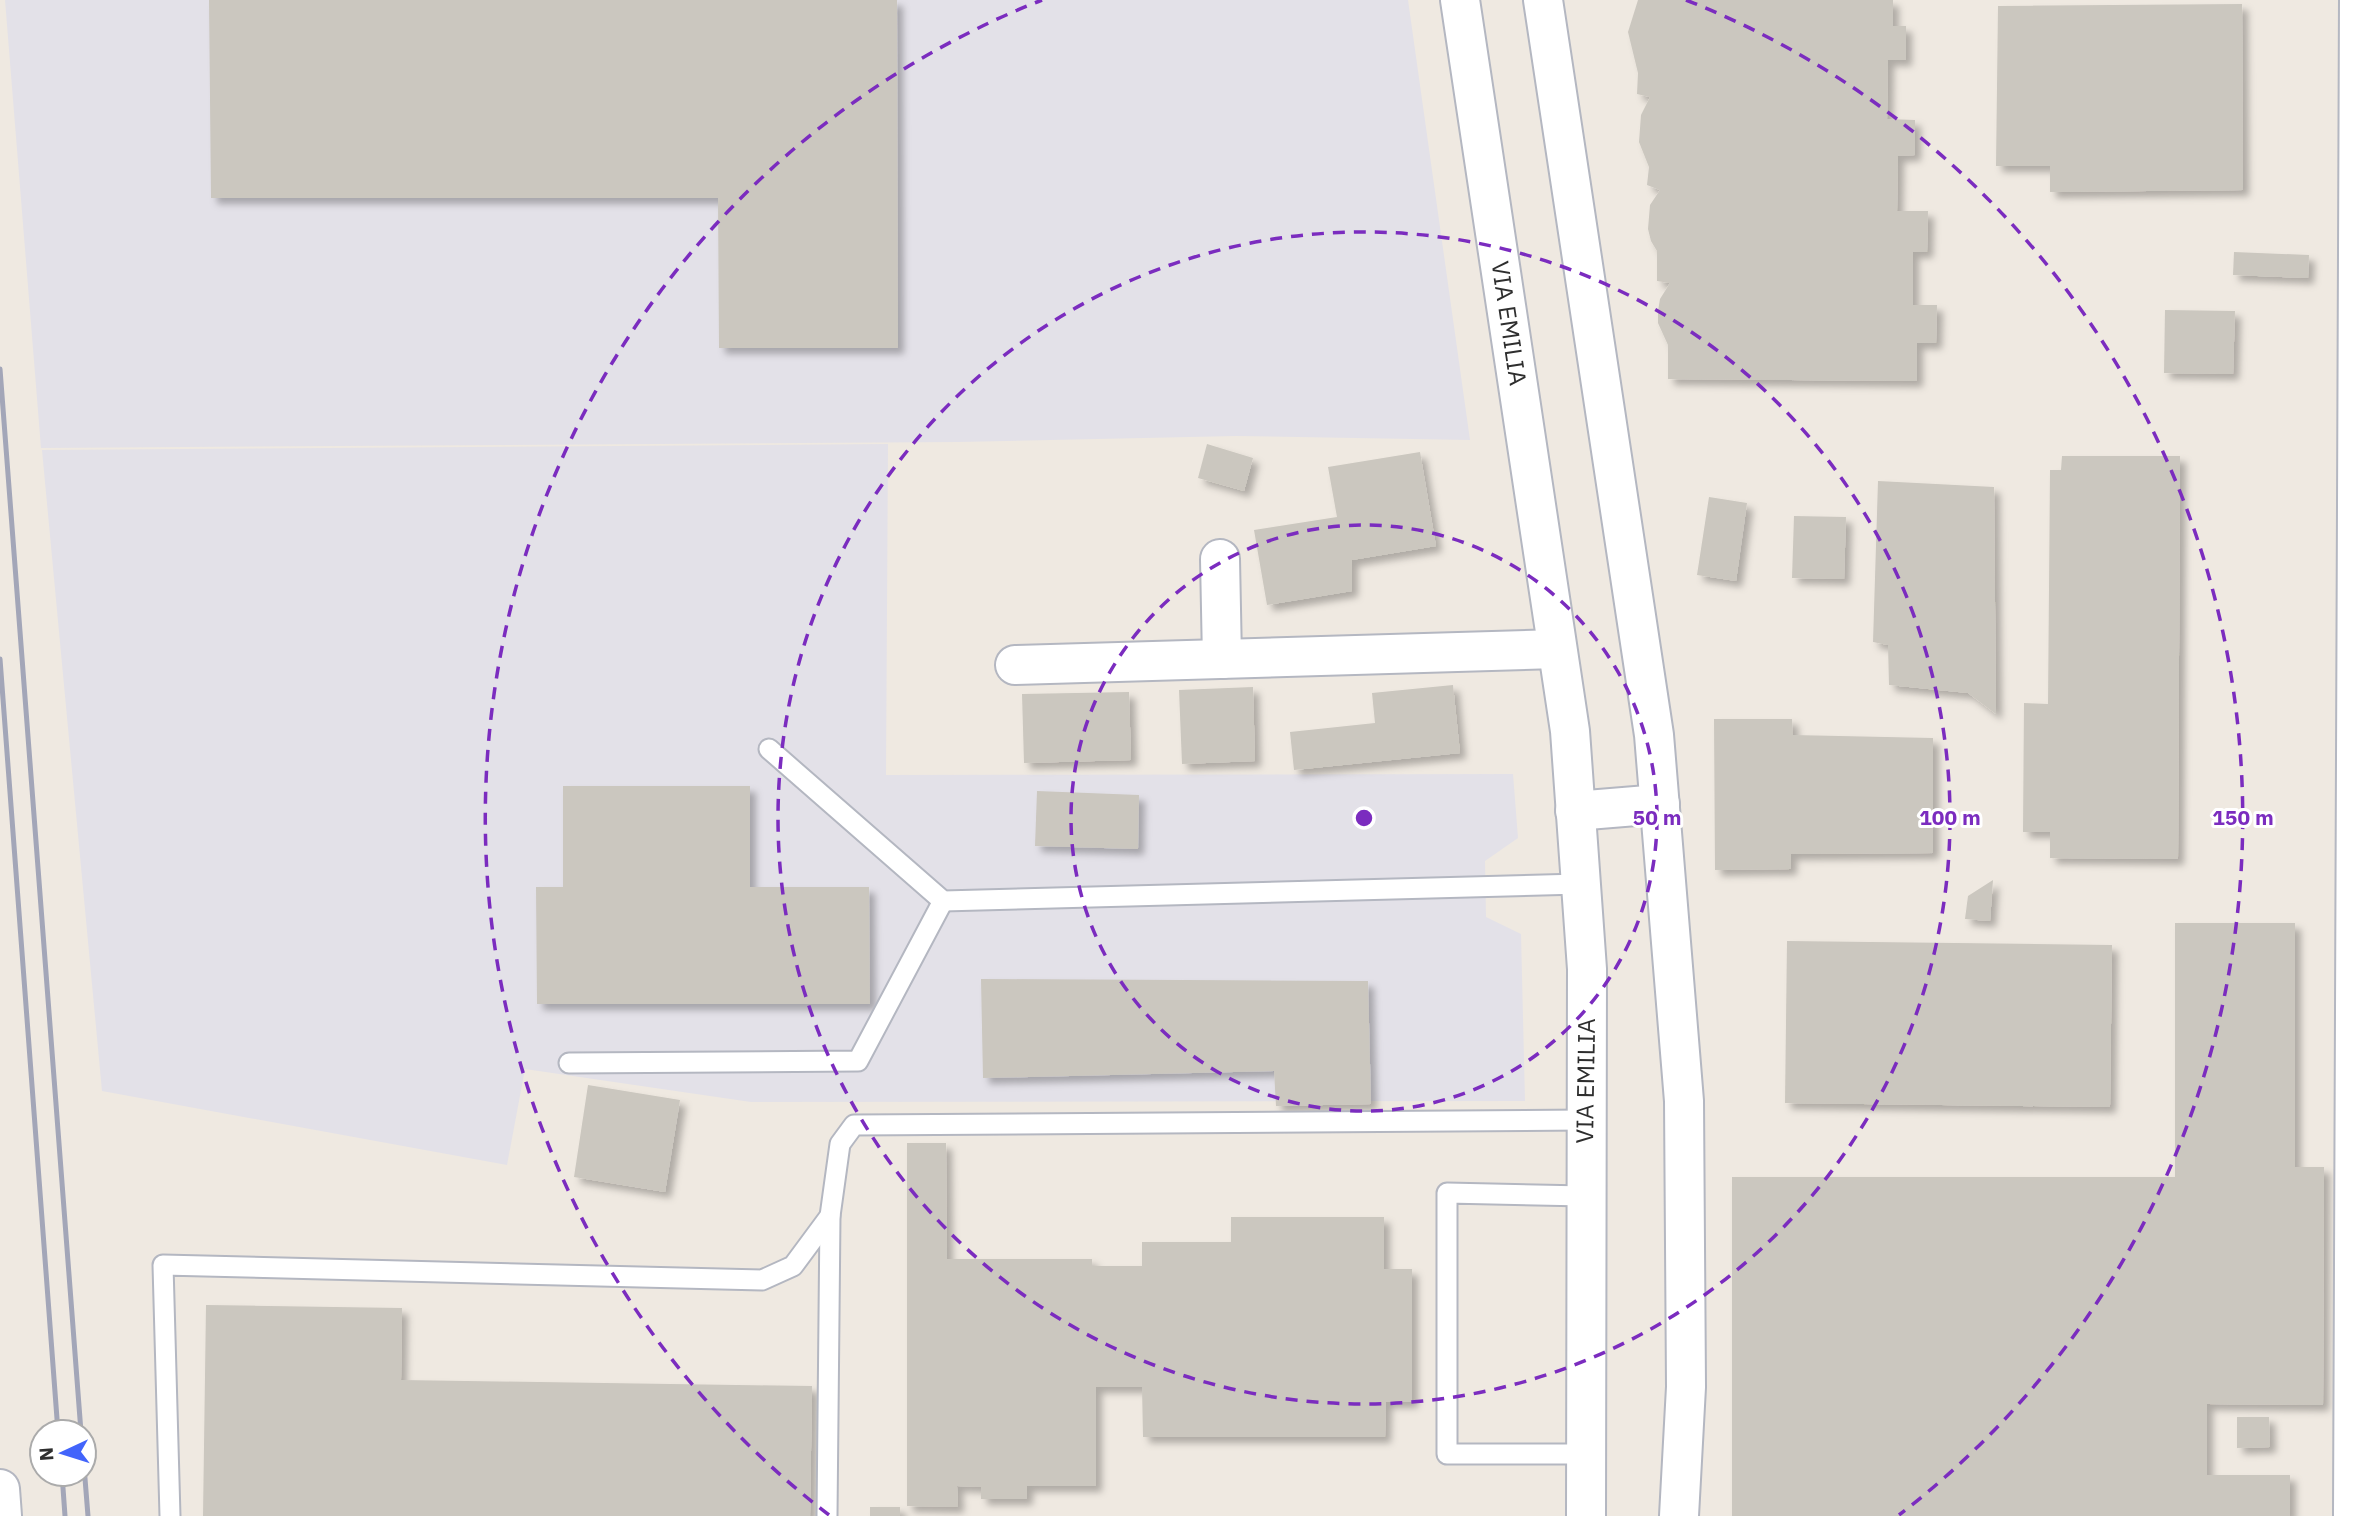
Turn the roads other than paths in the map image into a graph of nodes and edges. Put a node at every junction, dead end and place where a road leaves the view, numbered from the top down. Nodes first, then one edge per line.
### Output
1 (1460, 0) edge
2 (1543, 0) edge
3 (2359, 0) edge
4 (1220, 559) dead end
5 (1556, 649) junction
6 (1222, 659) junction
7 (1015, 665) dead end
8 (769, 749) dead end
9 (1660, 804) junction
10 (1575, 811) junction
11 (1580, 884) junction
12 (943, 901) junction
13 (569, 1063) dead end
14 (1585, 1120) junction
15 (2360, 1166) edge
16 (1585, 1196) junction
17 (830, 1216) junction
18 (2360, 1390) edge
19 (1586, 1454) junction
20 (0, 1489) edge
21 (2, 1516) edge
22 (170, 1516) edge
23 (827, 1516) edge
24 (1586, 1516) edge
25 (1679, 1516) edge
26 (2353, 1516) edge

1 - 5 street, VIA EMILIA
2 - 9 street
3 - 15 street
4 - 6 street
5 - 6 street
5 - 10 street, VIA EMILIA
6 - 7 street
8 - 12 lane
9 - 10 street
9 - 25 street
10 - 11 street, VIA EMILIA
11 - 12 lane
11 - 14 street, VIA EMILIA
12 - 13 lane
14 - 16 street, VIA EMILIA
14 - 17 lane
15 - 18 street
16 - 19 street, VIA EMILIA
16 - 19 lane
17 - 22 lane
17 - 23 lane
18 - 26 street
19 - 24 street, VIA EMILIA
20 - 21 street

